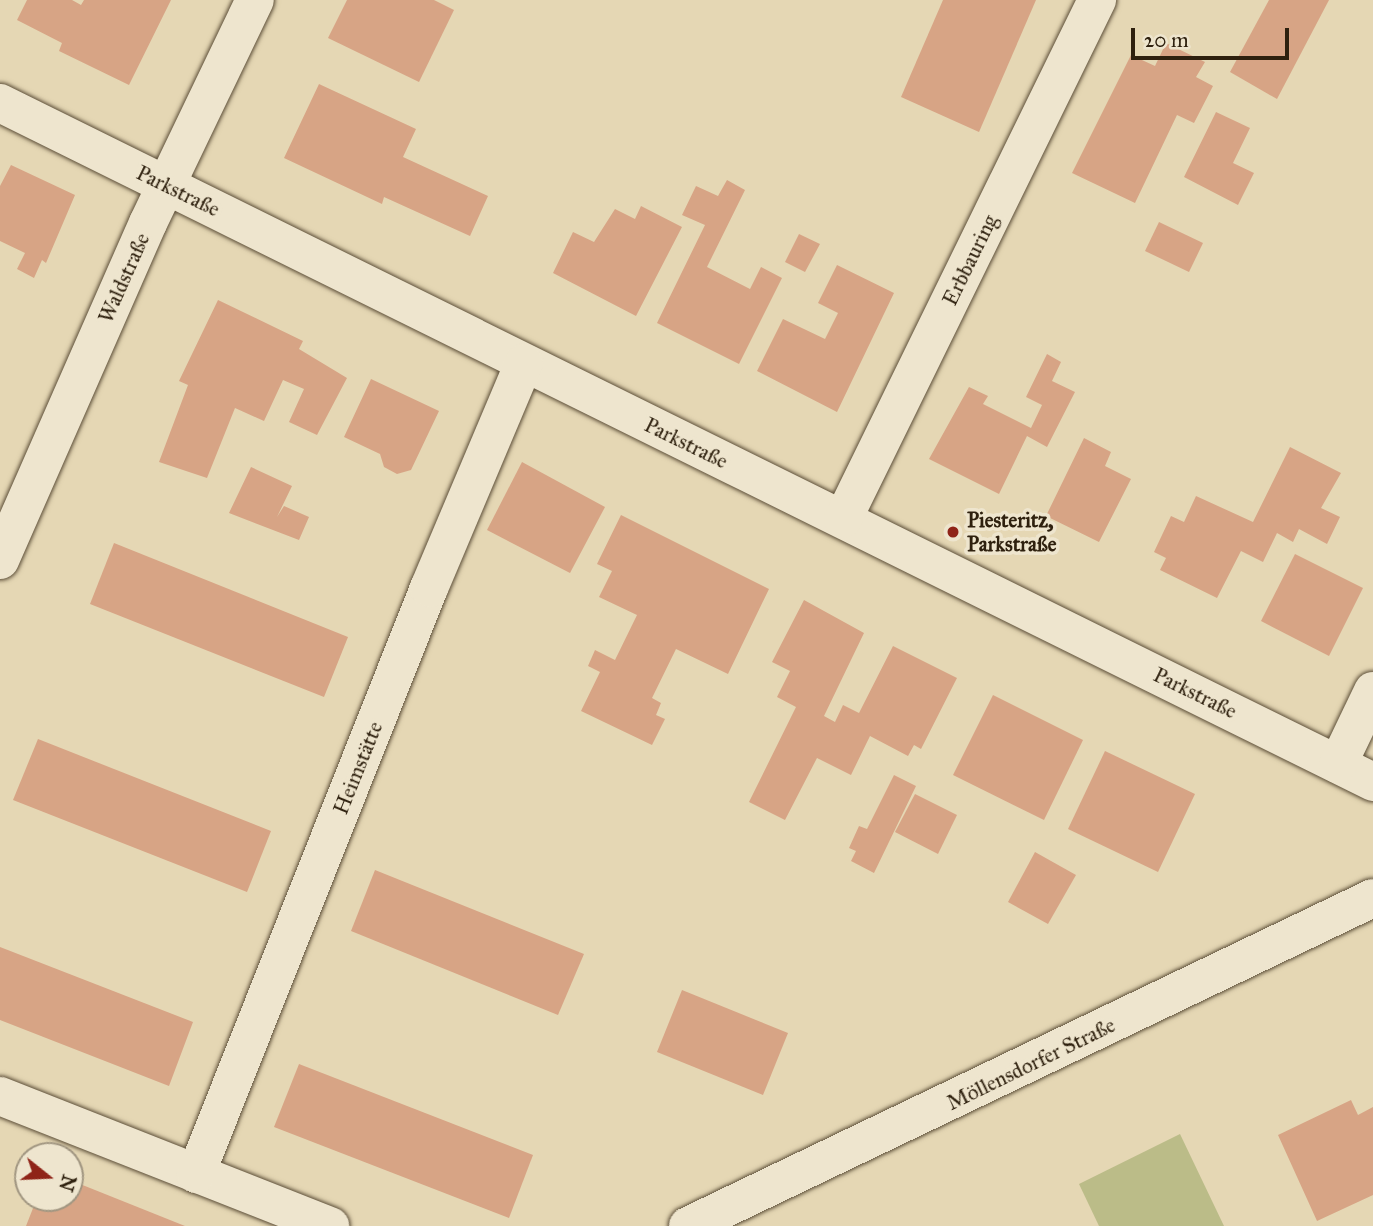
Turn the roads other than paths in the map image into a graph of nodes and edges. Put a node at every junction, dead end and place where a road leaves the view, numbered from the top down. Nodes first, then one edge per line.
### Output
1 (255, 0) edge
2 (1097, 0) edge
3 (0, 103) edge
4 (167, 186) junction
5 (524, 363) junction
6 (843, 519) junction
7 (0, 560) edge
8 (1373, 691) edge
9 (1338, 764) junction
10 (1373, 782) edge
11 (1373, 898) edge
12 (0, 1096) edge
13 (196, 1174) junction
14 (330, 1226) edge
15 (688, 1226) edge

1 - 4 street, Waldstraße
2 - 6 street, Erbbauring
3 - 4 street, Parkstraße
4 - 5 street, Parkstraße
4 - 7 street, Waldstraße
5 - 6 street, Parkstraße
5 - 13 street, Heimstätte
6 - 9 street, Parkstraße
8 - 9 street
9 - 10 street, Parkstraße
11 - 15 street, Möllensdorfer Straße
12 - 13 street
13 - 14 street

